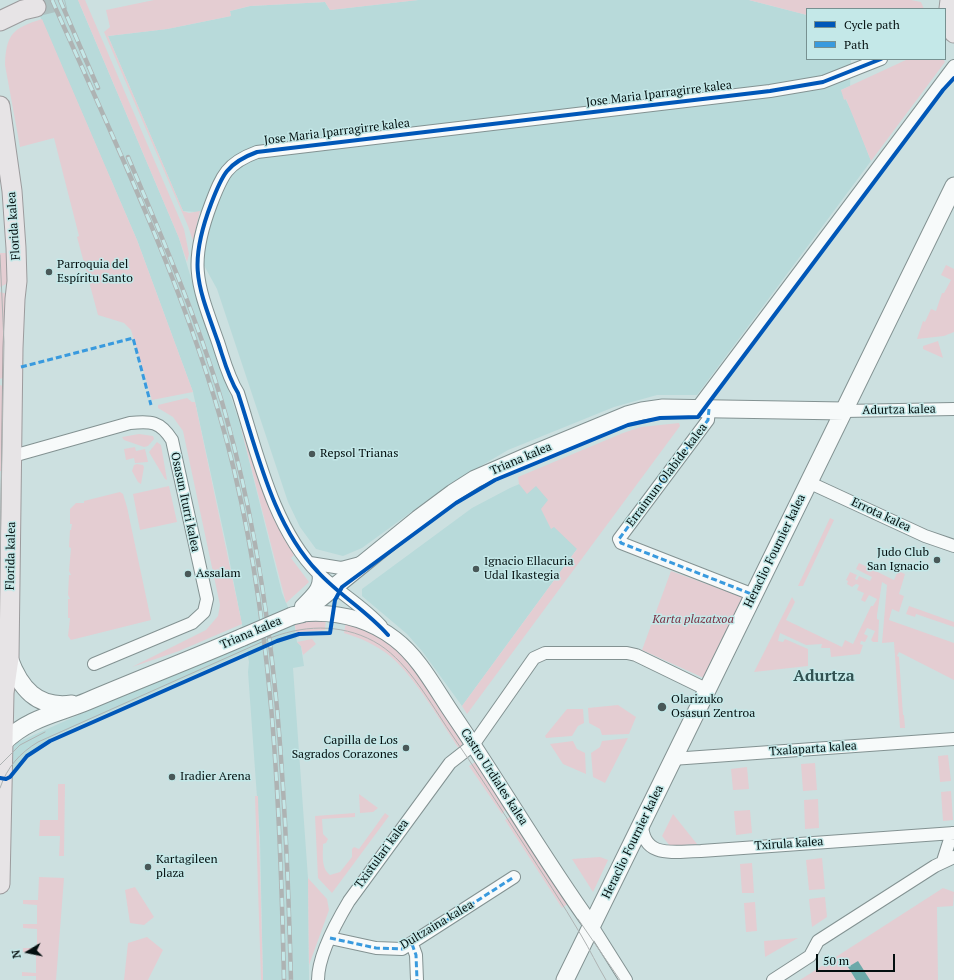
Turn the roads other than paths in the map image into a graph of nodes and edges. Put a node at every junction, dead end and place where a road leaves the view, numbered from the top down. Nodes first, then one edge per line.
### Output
1 (947, 5) edge
2 (36, 7) tunnel mouth
3 (0, 22) edge
4 (954, 33) edge
5 (878, 60) edge
6 (954, 66) edge
7 (0, 106) edge
8 (0, 160) edge
9 (954, 186) edge
10 (15, 299) junction
11 (703, 408) junction
12 (954, 409) edge
13 (844, 411) junction
14 (12, 456) junction
15 (808, 482) junction
16 (6, 525) edge
17 (954, 546) edge
18 (373, 557) junction
19 (314, 568) junction
20 (334, 587) junction
21 (754, 595) junction
22 (296, 615) junction
23 (388, 634) junction
24 (9, 658) junction
25 (94, 664) dead end
26 (708, 690) junction
27 (88, 701) junction
28 (954, 739) edge
29 (2, 744) edge
30 (473, 745) junction
31 (672, 759) junction
32 (642, 824) junction
33 (953, 833) edge
34 (949, 859) edge
35 (514, 877) dead end
36 (0, 884) edge
37 (592, 926) junction
38 (330, 938) junction
39 (412, 944) junction
40 (318, 980) edge
41 (418, 980) edge
42 (565, 980) edge
43 (626, 980) edge
44 (773, 980) edge

1 - 4 main road
2 - 3 main road
5 - 19 street, Jose Maria Iparragirre kalea
6 - 11 street, Erraimun Olabide kalea
7 - 10 main road, Florida kalea
8 - 10 main road, Florida kalea
9 - 13 main road, Heraclio Fournier kalea
10 - 14 main road, Florida kalea
11 - 13 main road, Triana kalea
11 - 18 main road, Triana kalea
11 - 21 street, Erraimun Olabide kalea
12 - 13 street, Adurtza kalea
13 - 15 main road, Heraclio Fournier kalea
14 - 16 main road, Florida kalea
14 - 25 street, Osasun Iturri kalea
15 - 17 street, Errota kalea
15 - 21 main road, Heraclio Fournier kalea
16 - 24 main road, Florida kalea
18 - 19 street
18 - 20 main road, Triana kalea
19 - 20 street, Jose Maria Iparragirre kalea
19 - 22 street
20 - 22 main road, Triana kalea
20 - 23 street, Castro Urdiales kalea
21 - 26 main road, Heraclio Fournier kalea
22 - 23 street, Castro Urdiales kalea
22 - 27 main road, Triana kalea, bridge
23 - 30 street, Castro Urdiales kalea
24 - 27 main road, Triana kalea
24 - 29 main road, Florida kalea
26 - 30 street, Txistulari kalea
26 - 31 main road, Heraclio Fournier kalea
27 - 29 main road, Triana kalea
28 - 31 street, Txalaparta kalea
29 - 36 main road, Florida kalea
30 - 37 street, Castro Urdiales kalea
30 - 38 street, Txistulari kalea
31 - 32 main road, Heraclio Fournier kalea
32 - 33 street, Txirula kalea
32 - 37 main road, Heraclio Fournier kalea
33 - 34 street
34 - 44 street
35 - 39 street, Dultzaina kalea
37 - 42 main road, Heraclio Fournier kalea
37 - 43 street
38 - 39 street, Dultzaina kalea
38 - 40 street, Txistulari kalea
39 - 41 street

